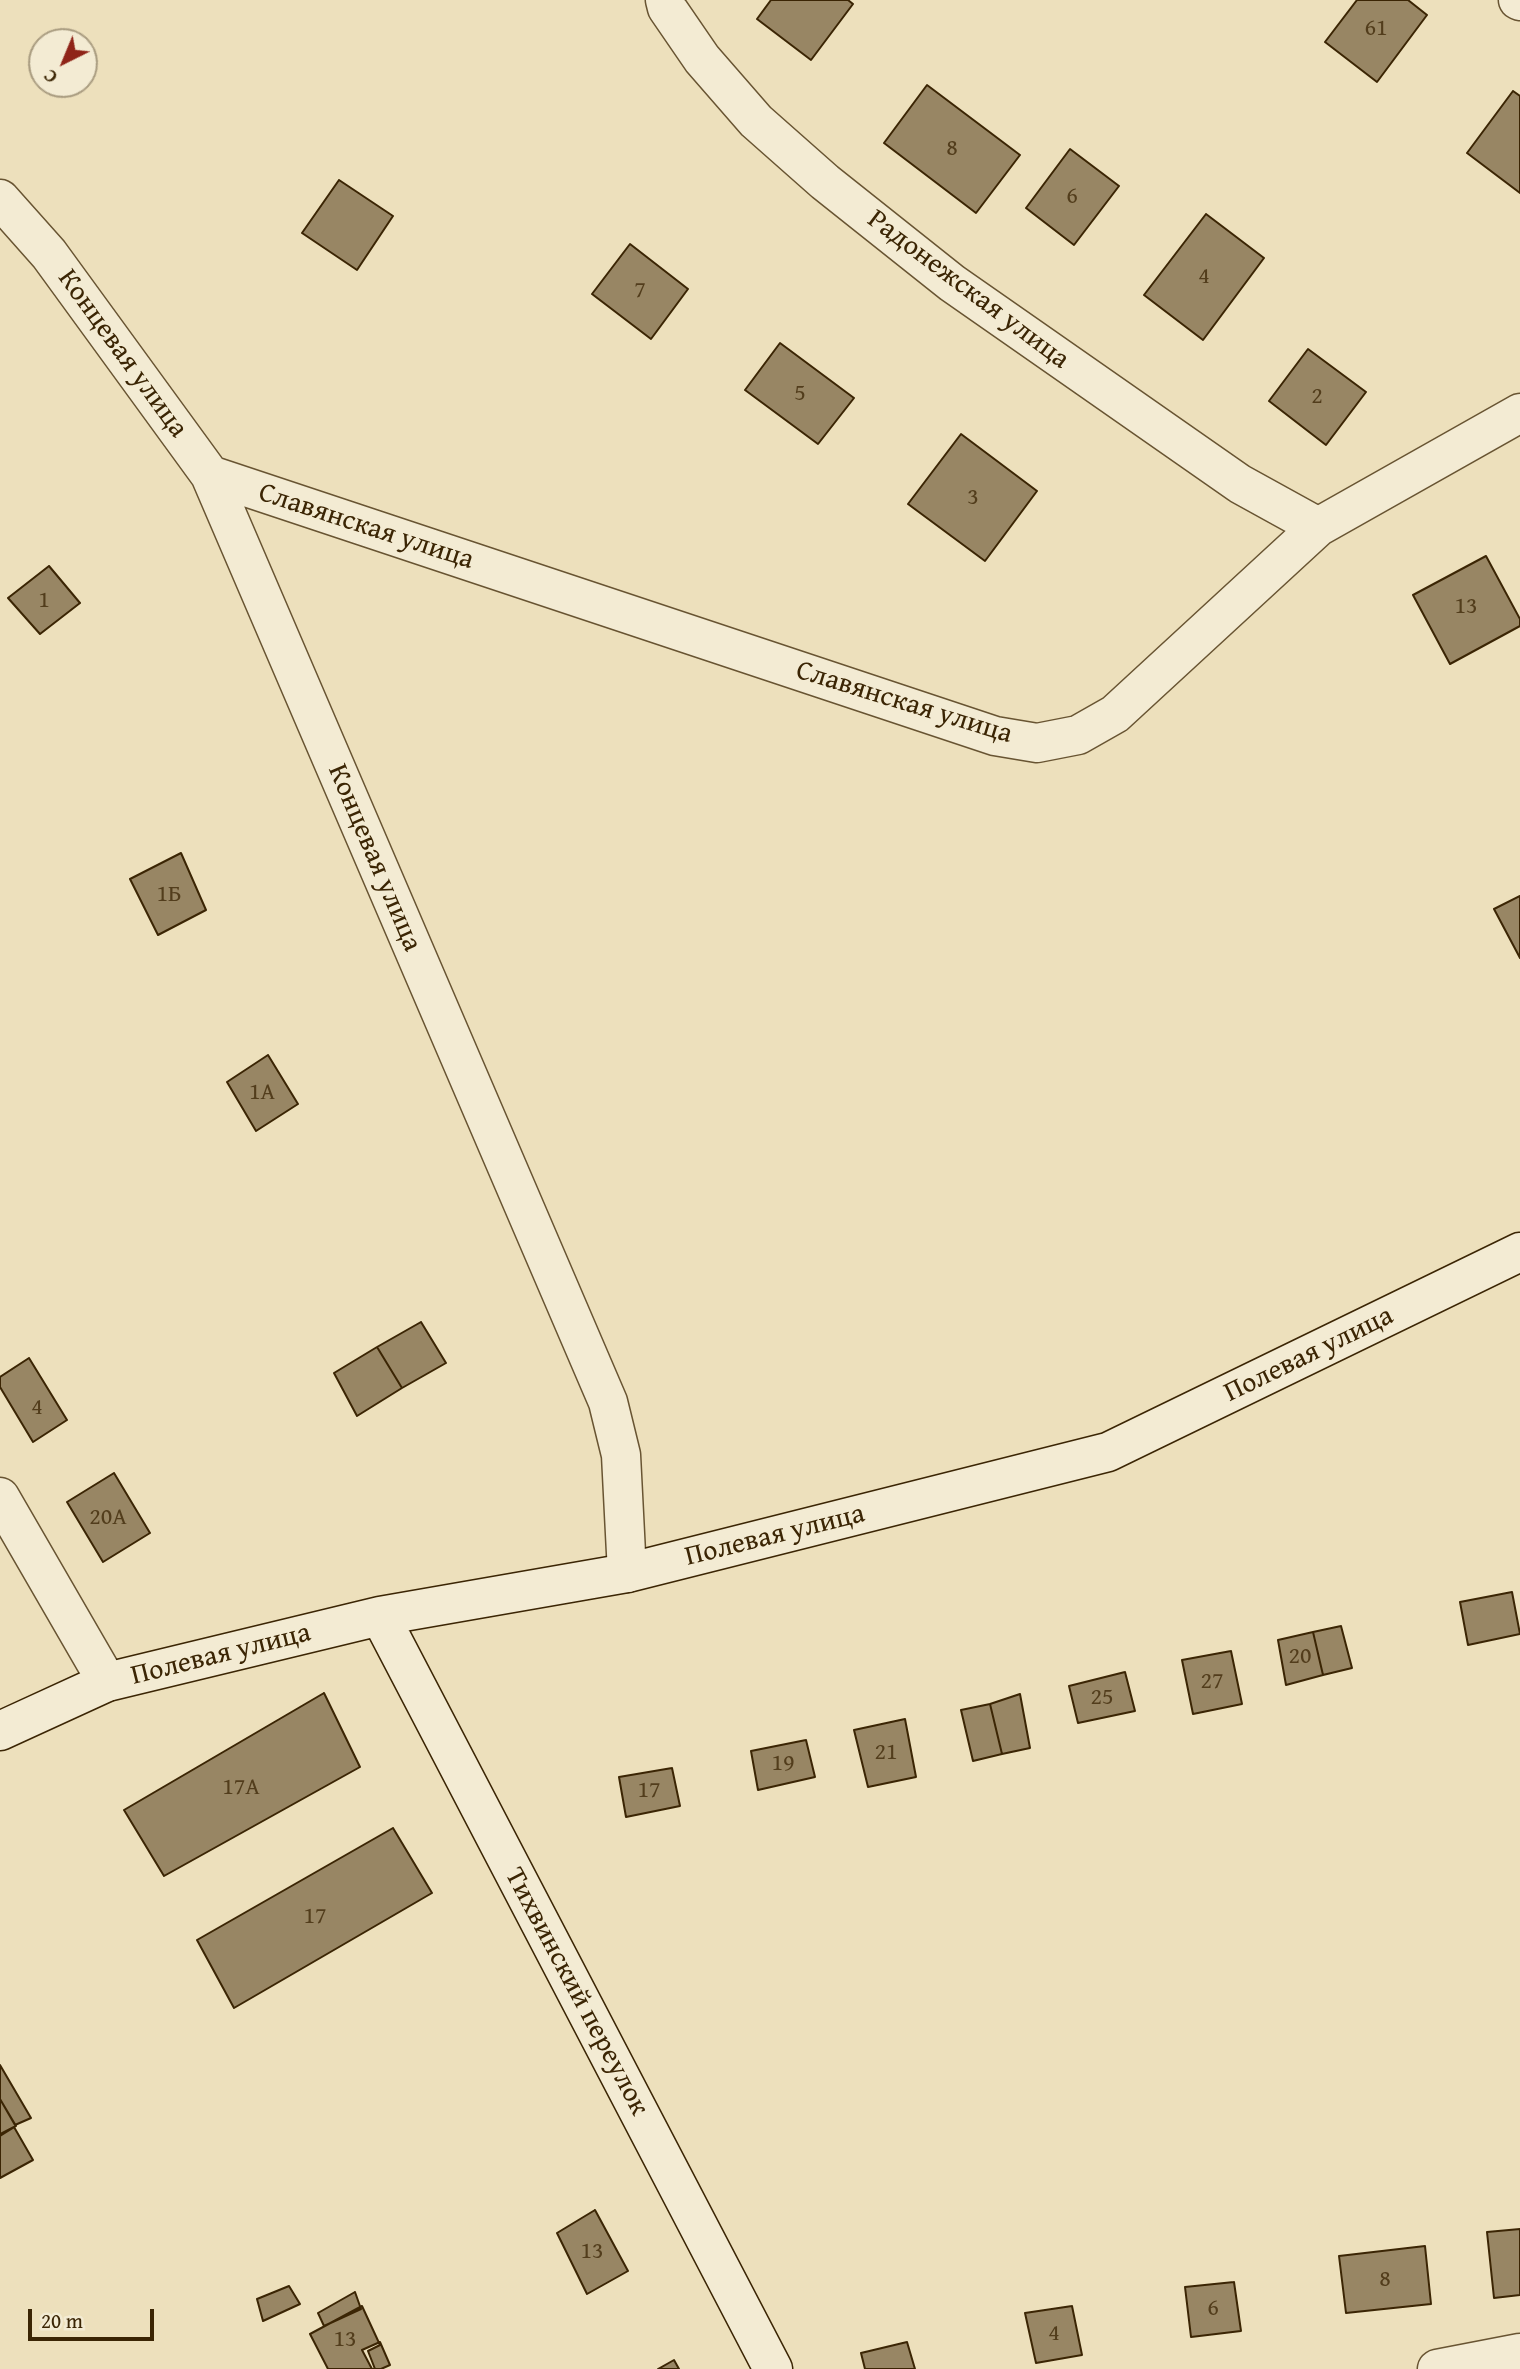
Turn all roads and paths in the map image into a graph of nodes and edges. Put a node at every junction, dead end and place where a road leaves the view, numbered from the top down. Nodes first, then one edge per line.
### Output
1 (665, 0) edge
2 (0, 199) edge
3 (1520, 413) edge
4 (210, 475) junction
5 (1318, 527) junction
6 (1520, 1252) edge
7 (0, 1497) edge
8 (627, 1573) junction
9 (380, 1616) junction
10 (107, 1682) junction
11 (0, 1731) edge
12 (1520, 2353) edge
13 (773, 2369) edge
14 (1437, 2369) edge

1 - 5 street, Радонежская улица
2 - 4 street, Концевая улица
3 - 5 street, Славянская улица
4 - 5 street, Славянская улица
4 - 8 street, Концевая улица
6 - 8 street, Полевая улица
7 - 10 street
8 - 9 street, Полевая улица
9 - 10 street, Полевая улица
9 - 13 street, Тихвинский переулок
10 - 11 street, Полевая улица
12 - 14 street

